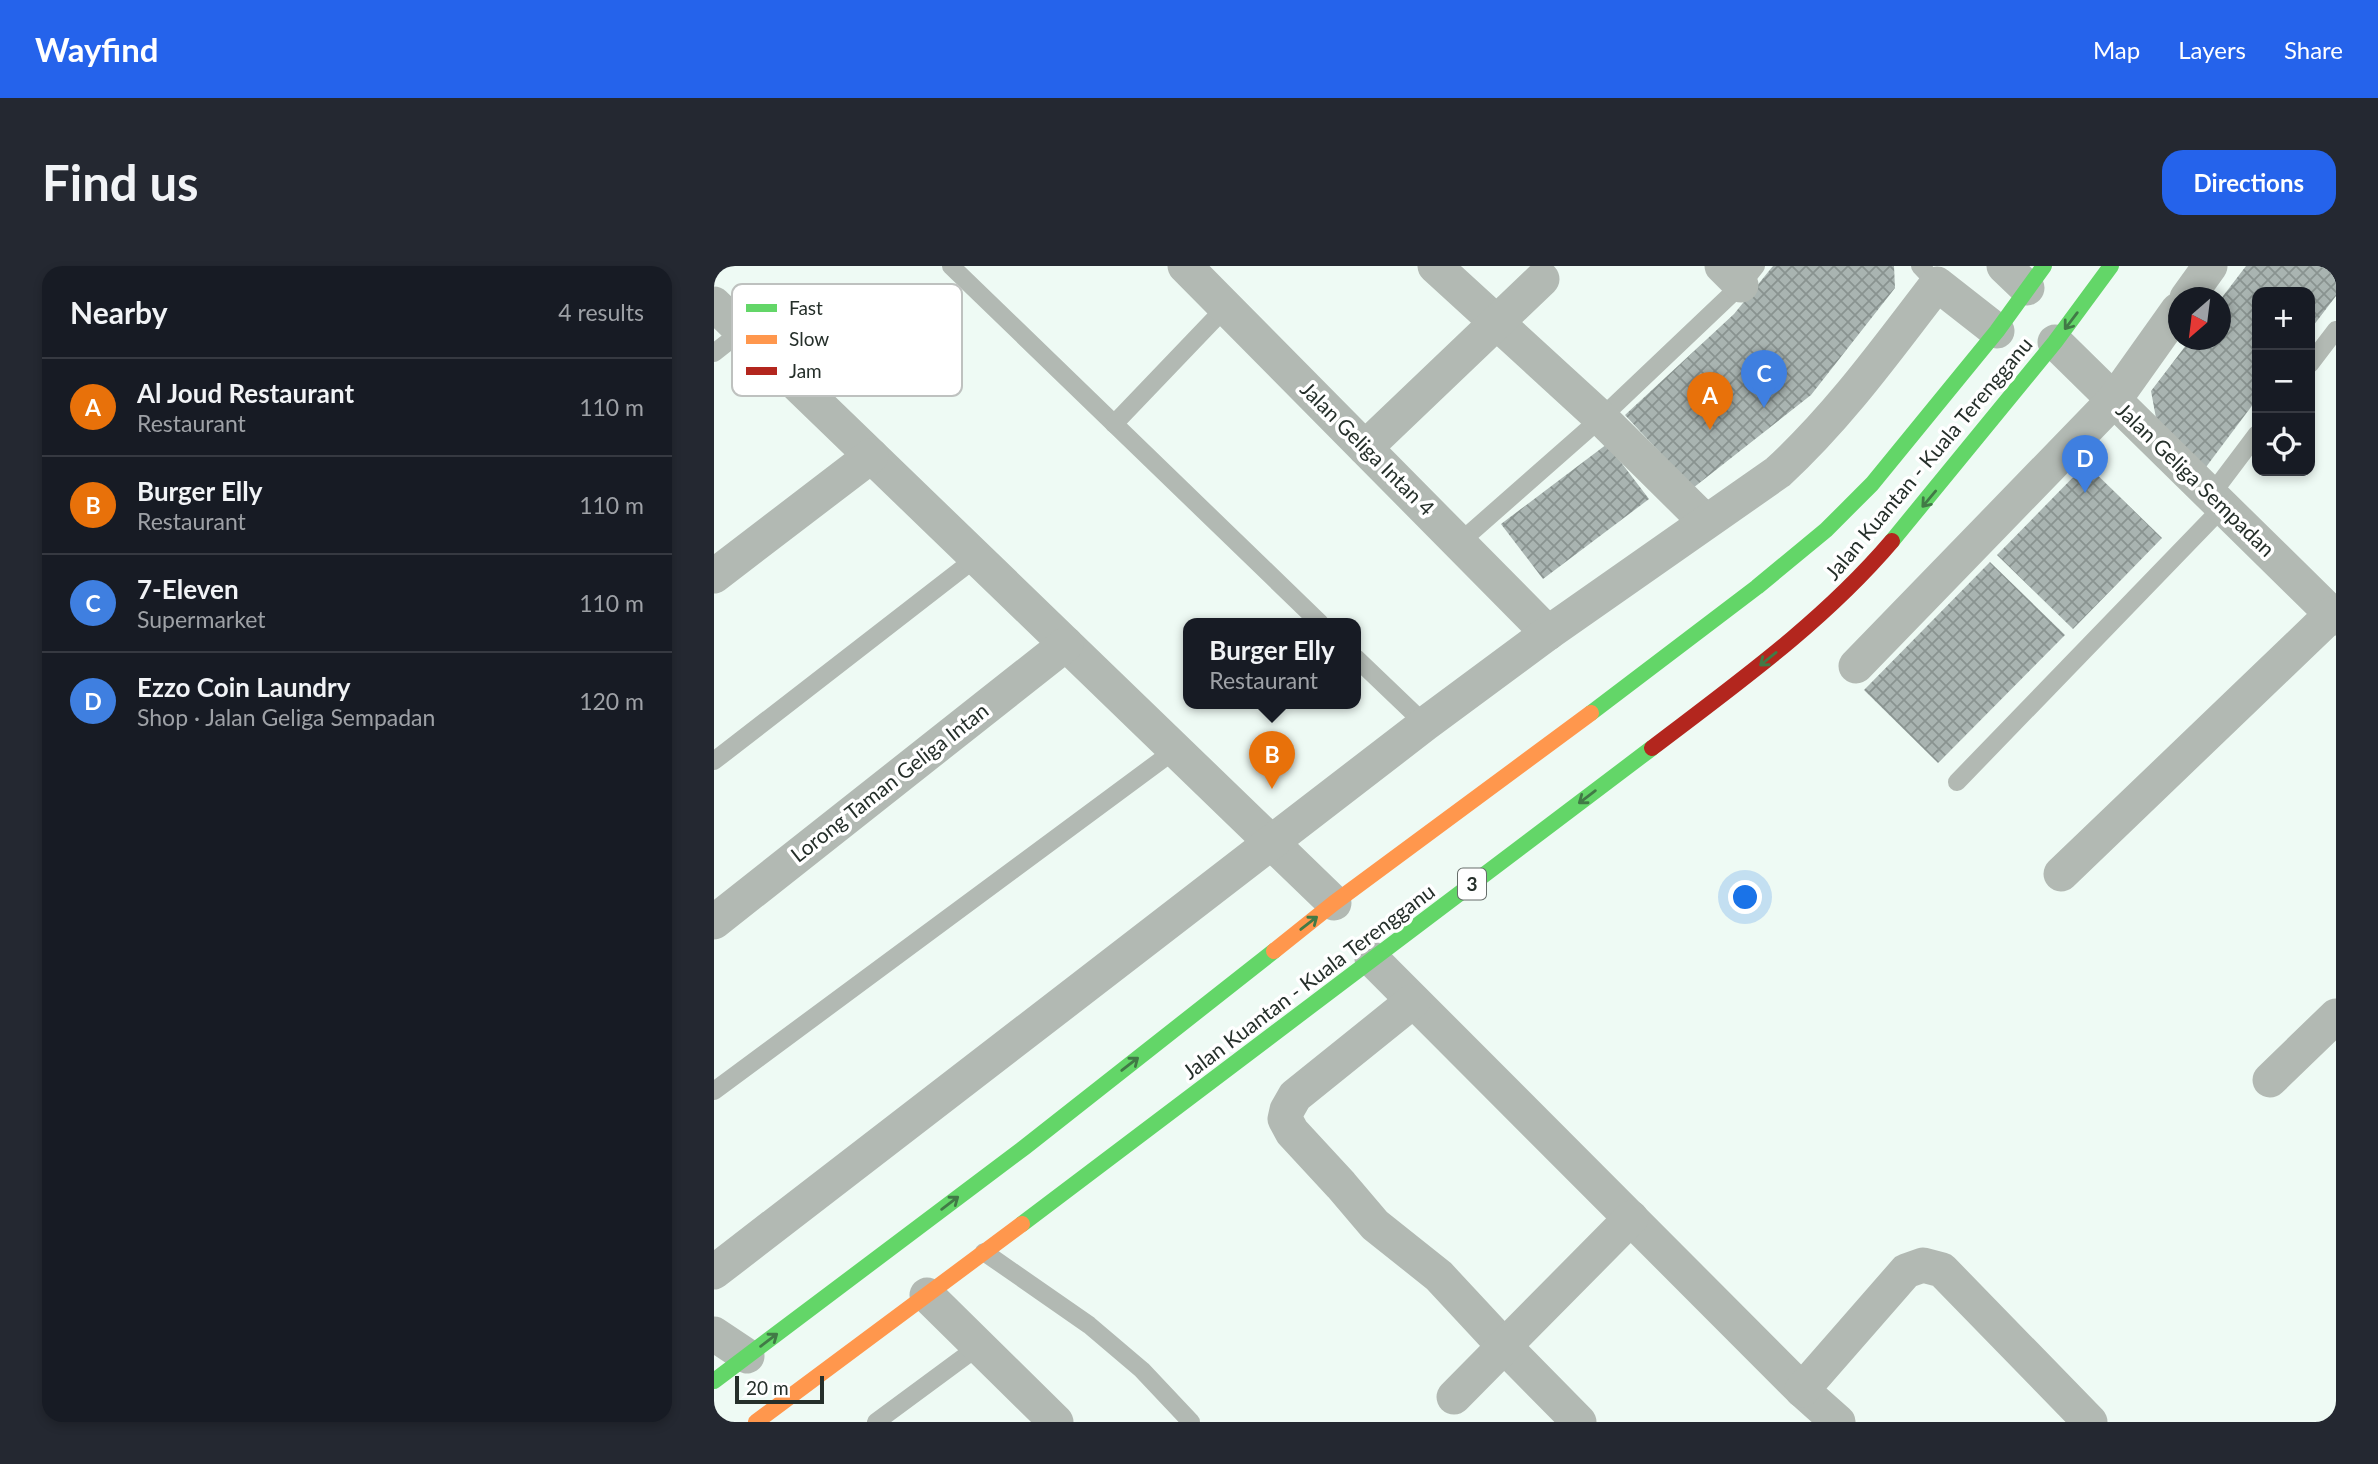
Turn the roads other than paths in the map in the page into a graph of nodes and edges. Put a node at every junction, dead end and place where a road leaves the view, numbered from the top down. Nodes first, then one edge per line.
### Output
1 (951, 266) edge
2 (1185, 266) edge
3 (1435, 266) edge
4 (2111, 266) edge
5 (2210, 266) edge
6 (1740, 272) edge
7 (2025, 273) edge
8 (1929, 275) edge
9 (1542, 279) dead end
10 (2196, 287) edge
11 (714, 304) edge
12 (1226, 307) junction
13 (732, 321) edge
14 (1497, 323) junction
15 (2168, 325) edge
16 (2336, 330) edge
17 (1997, 331) junction
18 (732, 339) edge
19 (2055, 342) junction
20 (714, 353) edge
21 (2315, 357) edge
22 (809, 396) edge
23 (2114, 400) junction
24 (1601, 418) junction
25 (1114, 424) junction
26 (2252, 442) edge
27 (1365, 448) junction
28 (871, 456) junction
29 (2217, 501) junction
30 (1705, 521) junction
31 (1459, 543) junction
32 (976, 558) junction
33 (714, 576) edge
34 (2334, 616) edge
35 (1315, 618) edge
36 (1548, 633) junction
37 (1066, 644) junction
38 (1361, 663) edge
39 (1856, 666) dead end
40 (1425, 724) junction
41 (1175, 750) junction
42 (714, 761) edge
43 (1957, 782) dead end
44 (1272, 843) junction
45 (2061, 874) dead end
46 (1334, 903) junction
47 (714, 922) edge
48 (1372, 959) junction
49 (1413, 1001) junction
50 (2336, 1016) edge
51 (2270, 1080) dead end
52 (714, 1091) edge
53 (1630, 1218) junction
54 (984, 1252) junction
55 (714, 1272) edge
56 (927, 1295) junction
57 (714, 1334) edge
58 (979, 1346) junction
59 (1505, 1347) junction
60 (747, 1356) junction
61 (714, 1381) edge
62 (1802, 1390) junction
63 (1454, 1397) dead end
64 (1831, 1420) edge
65 (756, 1422) edge
66 (876, 1422) edge
67 (1056, 1422) edge
68 (1191, 1422) edge
69 (1578, 1422) edge
70 (2090, 1422) edge

1 - 25 lane
2 - 12 street, Jalan Geliga Intan 4
3 - 14 street
4 -> 19 highway, Jalan Kuantan - Kuala Terengganu / 3
5 - 10 street
6 - 24 lane
7 - 17 highway, Jalan Kuantan - Kuala Terengganu
8 - 17 street
8 - 30 street
9 - 14 street
11 - 13 street
12 - 25 lane
12 - 27 street, Jalan Geliga Intan 4
14 - 24 street
14 - 27 street
15 - 23 street
16 - 21 lane
17 - 46 highway, Jalan Kuantan - Kuala Terengganu
18 - 20 lane
19 - 23 street, Jalan Geliga Sempadan
19 -> 48 highway, Jalan Kuantan - Kuala Terengganu / 3
22 - 28 street
23 - 29 street, Jalan Geliga Sempadan
23 - 39 street
24 - 30 street
24 - 31 lane
25 - 35 lane
26 - 29 lane
27 - 31 street, Jalan Geliga Intan 4
28 - 32 street
28 - 33 street
29 - 34 street, Jalan Geliga Sempadan
29 - 43 lane
30 - 36 street
31 - 36 street, Jalan Geliga Intan 4
32 - 37 street
32 - 42 lane
34 - 45 street
36 - 40 street
37 - 41 street
37 - 47 street, Lorong Taman Geliga Intan
38 - 40 lane
40 - 44 street
41 - 44 street
41 - 52 lane
44 - 46 street
44 - 55 street
60 -> 46 highway, Jalan Kuantan - Kuala Terengganu
48 - 49 street
48 - 54 highway, Jalan Kuantan - Kuala Terengganu / 3
49 - 53 street
49 - 59 street
50 - 51 street
53 - 59 street
53 - 62 street
54 - 56 highway, Jalan Kuantan - Kuala Terengganu / 3
54 - 68 lane
56 - 58 street
56 - 65 highway, Jalan Kuantan - Kuala Terengganu / 3
57 - 60 street
58 - 66 lane
58 - 67 street
59 - 63 street
59 - 69 street
60 - 61 highway, Jalan Kuantan - Kuala Terengganu
62 - 64 street
62 - 70 street

